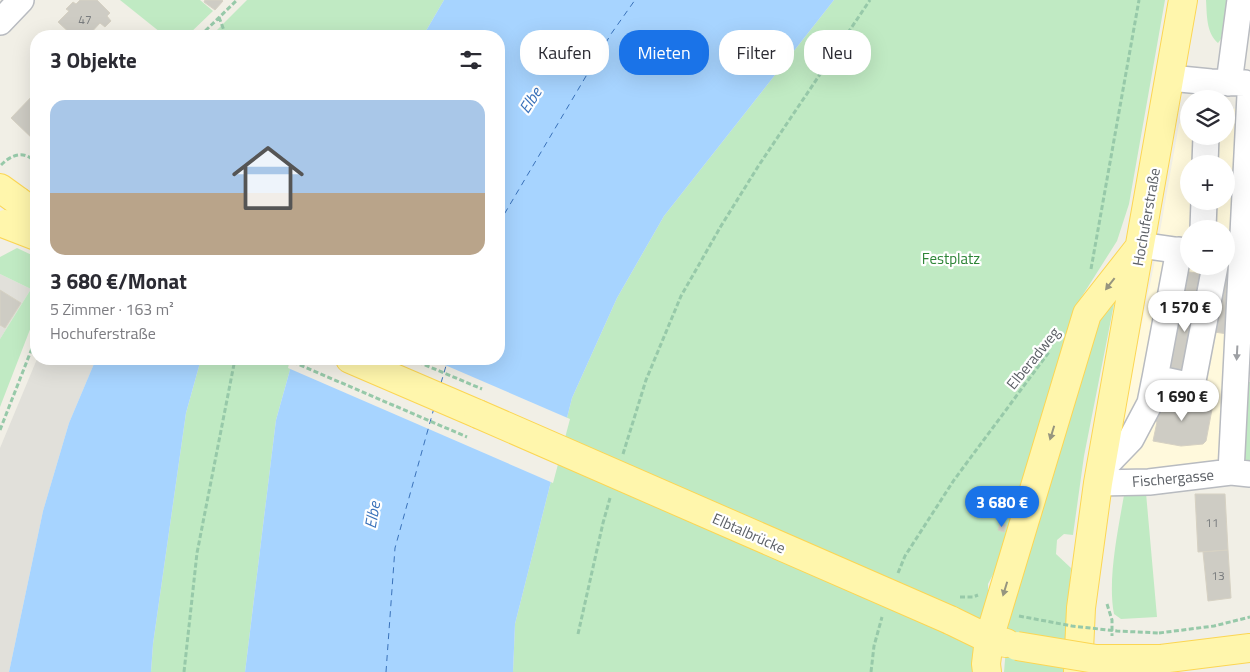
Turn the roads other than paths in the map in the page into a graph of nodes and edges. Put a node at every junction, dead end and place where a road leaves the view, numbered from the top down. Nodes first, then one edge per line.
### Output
1 (21, 0) edge
2 (1183, 0) edge
3 (1240, 0) edge
4 (0, 22) edge
5 (1170, 78) junction
6 (1243, 87) edge
7 (12, 210) edge
8 (30, 230) edge
9 (1140, 245) junction
10 (1180, 250) edge
11 (1180, 269) edge
12 (1213, 275) edge
13 (364, 365) edge
14 (1155, 378) junction
15 (1240, 473) edge
16 (1100, 476) junction
17 (989, 639) junction
18 (1250, 648) edge
19 (988, 672) edge
20 (1078, 672) edge

1 - 4 street
2 - 5 main road, Hochuferstraße
3 - 6 street, Fischergasse
5 - 6 street
5 - 9 main road, Hochuferstraße
6 -> 15 street, Fischergasse
7 - 8 main road, bridge
9 - 10 street
9 - 16 main road, Hochuferstraße
9 -> 17 main road
11 - 14 street
12 - 14 street
13 - 17 main road, Elbtalbrücke, bridge
14 - 16 street
15 - 16 street, Fischergasse
16 - 20 main road, Hochuferstraße
17 - 18 main road, Elbtalbrücke, bridge
17 - 19 main road

